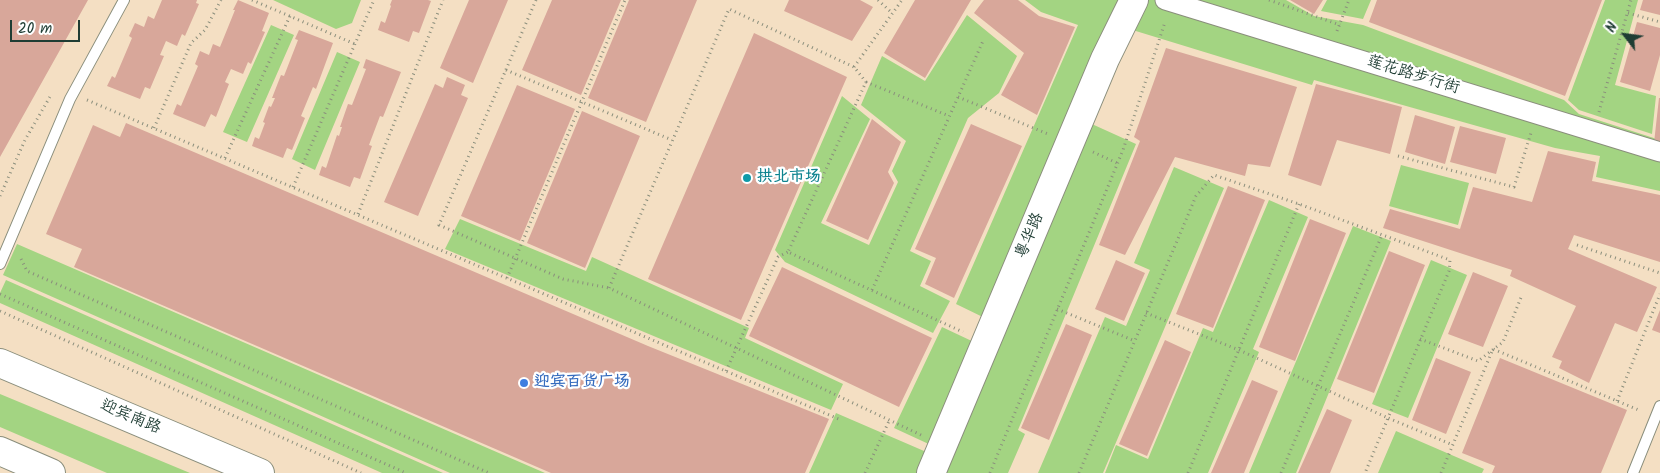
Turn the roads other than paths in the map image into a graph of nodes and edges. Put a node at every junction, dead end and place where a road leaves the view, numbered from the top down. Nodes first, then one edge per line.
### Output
1 (124, 0) edge
2 (1134, 0) edge
3 (1169, 1) edge
4 (1660, 152) edge
5 (0, 264) edge
6 (0, 363) edge
7 (1660, 406) edge
8 (0, 451) edge
9 (51, 473) edge
10 (260, 473) edge
11 (931, 473) edge
12 (1633, 473) edge

1 - 5 lane
2 - 11 main road, 粤华路
3 - 4 street, 莲花路步行街
6 - 10 main road, 迎宾南路
7 - 12 lane
8 - 9 main road

